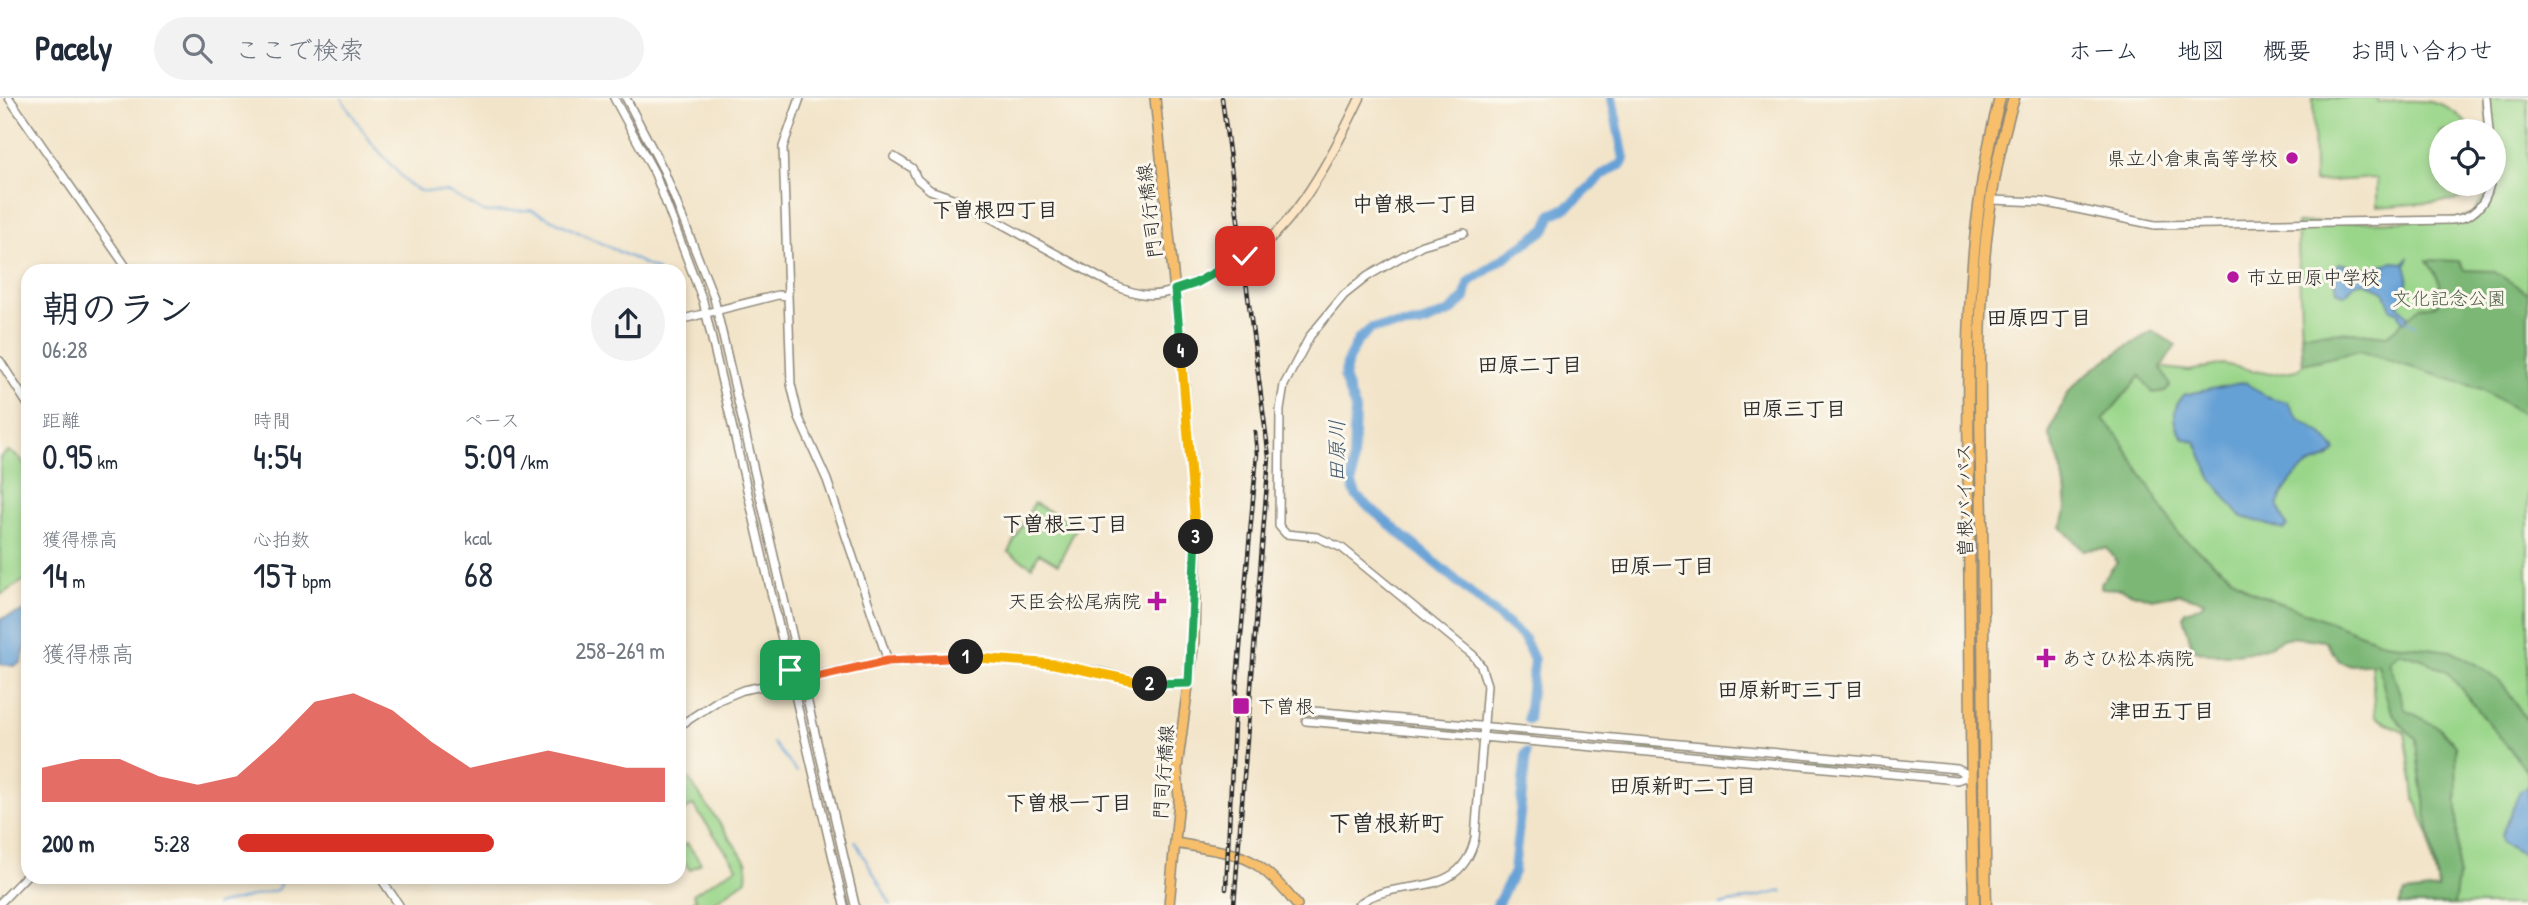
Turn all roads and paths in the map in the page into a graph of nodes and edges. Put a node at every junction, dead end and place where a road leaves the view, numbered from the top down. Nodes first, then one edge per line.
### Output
1 (9, 98) edge
2 (614, 98) edge
3 (626, 98) edge
4 (800, 98) edge
5 (1155, 98) edge
6 (1360, 98) edge
7 (2000, 98) edge
8 (2014, 98) edge
9 (2486, 98) edge
10 (2488, 119) edge
11 (894, 157) dead end
12 (2487, 196) edge
13 (1992, 200) junction
14 (1465, 233) dead end
15 (124, 264) edge
16 (1175, 290) junction
17 (787, 296) junction
18 (717, 310) junction
19 (706, 313) junction
20 (686, 318) edge
21 (0, 360) edge
22 (21, 394) edge
23 (888, 661) junction
24 (792, 680) junction
25 (803, 680) junction
26 (1189, 683) junction
27 (1302, 710) dead end
28 (1306, 721) dead end
29 (686, 722) edge
30 (1484, 726) junction
31 (1483, 736) junction
32 (1971, 754) junction
33 (1983, 754) junction
34 (1957, 769) junction
35 (1971, 776) junction
36 (1957, 780) junction
37 (1971, 797) junction
38 (1983, 797) junction
39 (1175, 843) junction
40 (21, 881) edge
41 (385, 884) edge
42 (1, 900) edge
43 (399, 905) edge
44 (844, 905) edge
45 (855, 905) edge
46 (1168, 905) edge
47 (1297, 905) edge
48 (1358, 905) edge
49 (1974, 905) edge
50 (1986, 905) edge

1 - 15 street
2 - 19 street
3 - 18 street
4 - 17 street
5 - 16 main road, 門司行橋線
6 - 16 main road
7 - 32 highway, 曽根バイパス
8 - 13 highway, 曽根バイパス
9 - 10 street
11 - 16 street
12 - 13 street
13 - 33 highway, 曽根バイパス
14 - 30 street
16 - 26 main road, 門司行橋線
17 - 18 street
17 - 23 street
18 - 19 street
18 - 25 street
19 - 20 street
19 - 24 street
21 - 22 street
23 - 25 street
23 - 26 street
24 - 25 street
24 - 29 street
24 - 44 street
25 - 45 street
26 - 39 main road, 門司行橋線
27 - 30 street
28 - 31 street
30 - 31 street
30 - 34 street
31 - 36 street
31 - 48 street
32 - 34 street
32 - 35 highway, 曽根バイパス
33 - 35 highway
33 - 38 highway, 曽根バイパス
34 - 35 street
35 - 36 street
35 - 37 highway, 曽根バイパス
35 - 38 highway
36 - 37 street
37 - 49 highway, 曽根バイパス
38 - 50 highway, 曽根バイパス
39 - 46 main road, 門司行橋線
39 - 47 main road
40 - 42 street
41 - 43 street

